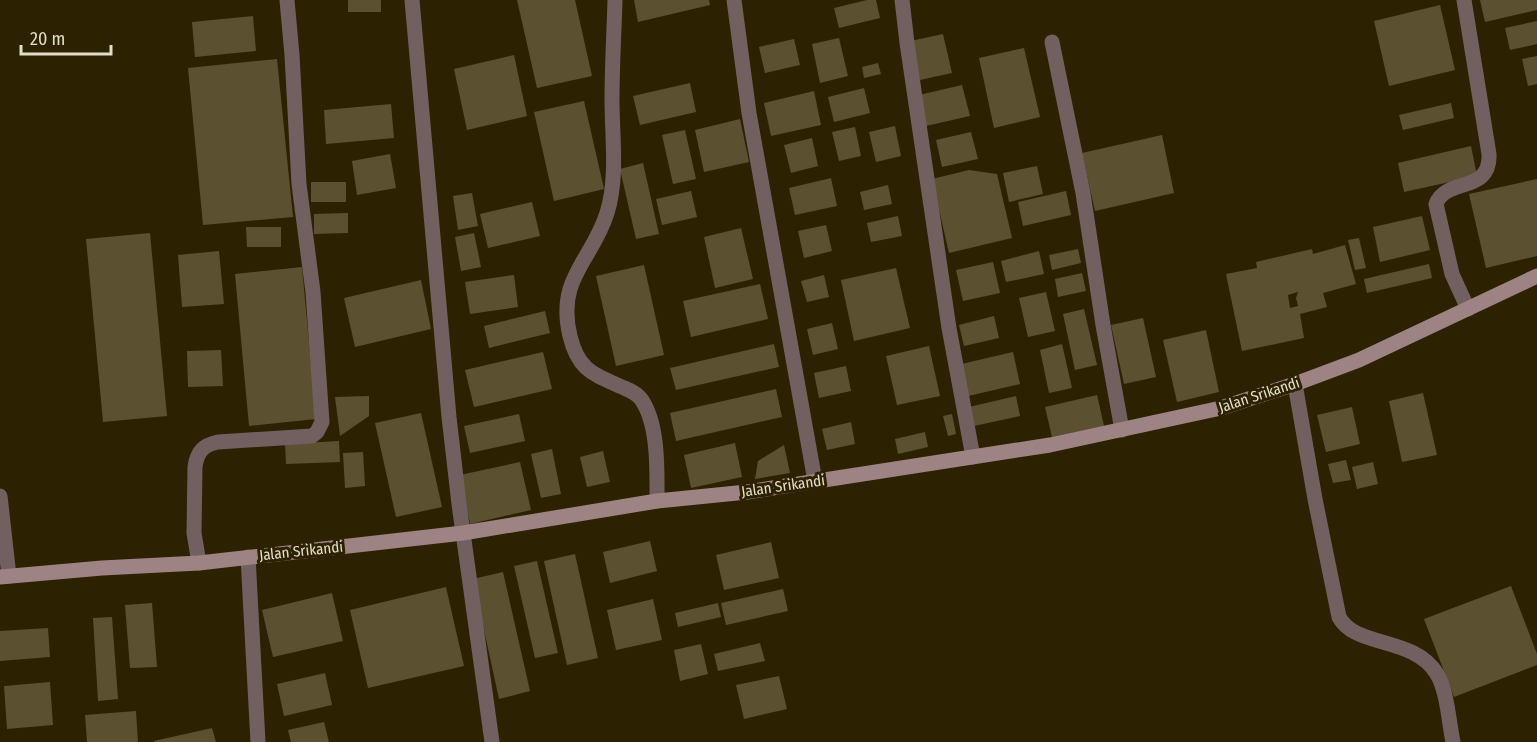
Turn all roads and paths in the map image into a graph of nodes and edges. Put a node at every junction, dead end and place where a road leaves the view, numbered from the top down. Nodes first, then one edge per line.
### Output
1 (287, 0) edge
2 (412, 0) edge
3 (615, 0) edge
4 (734, 0) edge
5 (902, 0) edge
6 (1464, 0) edge
7 (1052, 42) dead end
8 (1537, 276) edge
9 (1468, 309) junction
10 (1295, 384) junction
11 (1122, 430) junction
12 (973, 457) junction
13 (815, 482) junction
14 (0, 496) edge
15 (657, 501) junction
16 (463, 533) junction
17 (249, 557) junction
18 (199, 563) junction
19 (5, 576) edge
20 (258, 742) edge
21 (492, 742) edge
22 (1453, 742) edge

1 - 18 street
2 - 16 street
3 - 15 street
4 - 13 street
5 - 12 street
6 - 9 street
7 - 11 street
8 - 9 street, Jalan Srikandi
9 - 10 street, Jalan Srikandi
10 - 11 street, Jalan Srikandi
10 - 22 street
11 - 12 street, Jalan Srikandi
12 - 13 street, Jalan Srikandi
13 - 15 street, Jalan Srikandi
14 - 19 street
15 - 16 street, Jalan Srikandi
16 - 17 street, Jalan Srikandi
16 - 21 street
17 - 18 street, Jalan Srikandi
17 - 20 street
18 - 19 street, Jalan Srikandi

